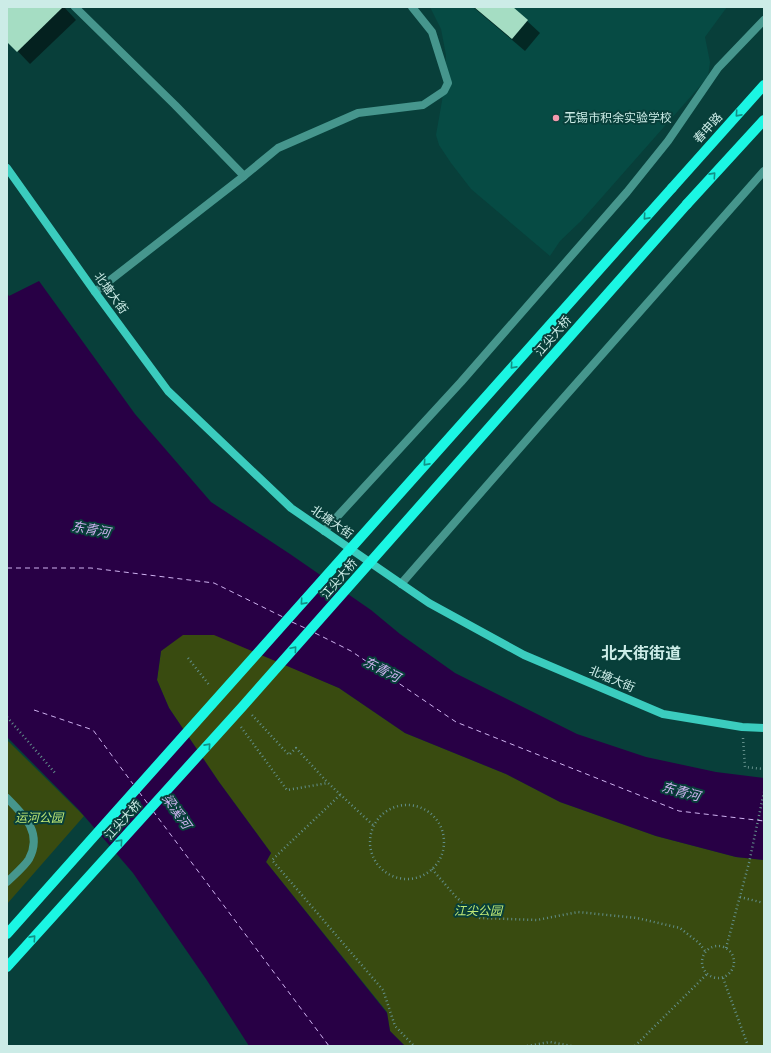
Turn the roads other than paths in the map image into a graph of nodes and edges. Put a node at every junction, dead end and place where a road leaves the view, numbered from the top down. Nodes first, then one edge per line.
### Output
1 (75, 7) edge
2 (412, 7) edge
3 (764, 20) edge
4 (764, 85) edge
5 (764, 120) edge
6 (7, 168) edge
7 (764, 172) edge
8 (244, 176) junction
9 (672, 188) joint
10 (96, 292) junction
11 (324, 531) junction
12 (401, 584) junction
13 (764, 728) edge
14 (7, 798) edge
15 (7, 882) edge
16 (7, 934) edge
17 (7, 967) edge

1 - 8 street
2 - 8 street
3 - 11 street
4 -> 9 main road, 春申路
17 -> 5 main road, 江尖大桥, bridge
6 - 10 main road, 北塘大街
7 - 12 street
8 - 10 street
9 -> 16 main road, 江尖大桥, bridge
10 - 11 main road, 北塘大街
11 - 12 main road, 北塘大街
12 - 13 main road, 北塘大街
14 - 15 street

